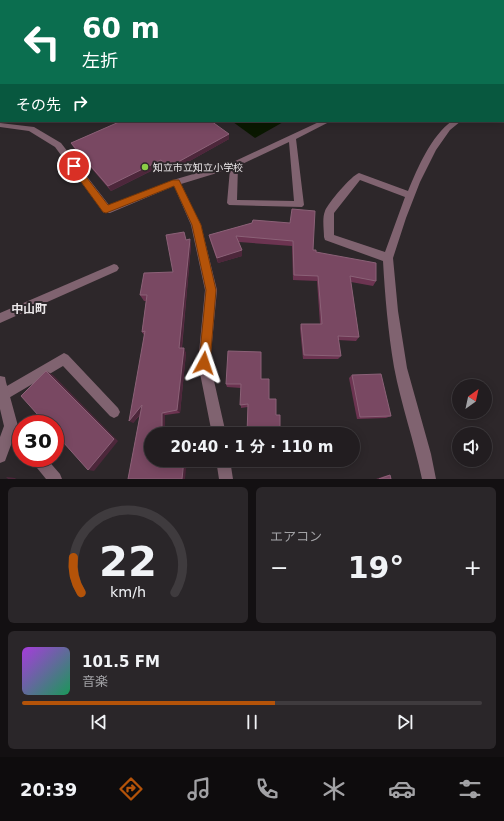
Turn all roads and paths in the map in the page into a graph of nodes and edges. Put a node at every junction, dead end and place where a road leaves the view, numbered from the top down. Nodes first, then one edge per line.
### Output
1 (325, 122) edge
2 (456, 122) edge
3 (0, 125) edge
4 (292, 137) junction
5 (234, 165) junction
6 (176, 182) junction
7 (410, 194) junction
8 (388, 258) junction
9 (114, 268) dead end
10 (0, 318) edge
11 (2, 389) edge
12 (114, 412) dead end
13 (11, 426) joint
14 (218, 427) edge
15 (0, 456) edge
16 (45, 467) edge
17 (225, 467) edge
18 (55, 479) edge
19 (226, 479) edge
20 (429, 479) edge

1 - 4 street
2 - 7 street
3 - 6 street
4 - 5 street
4 - 5 street
5 - 6 street
6 - 14 street
7 - 8 street
7 - 8 street
8 - 20 street
9 - 10 lane
11 - 12 lane
11 - 13 street
13 - 15 street
16 - 18 lane
17 - 19 street

